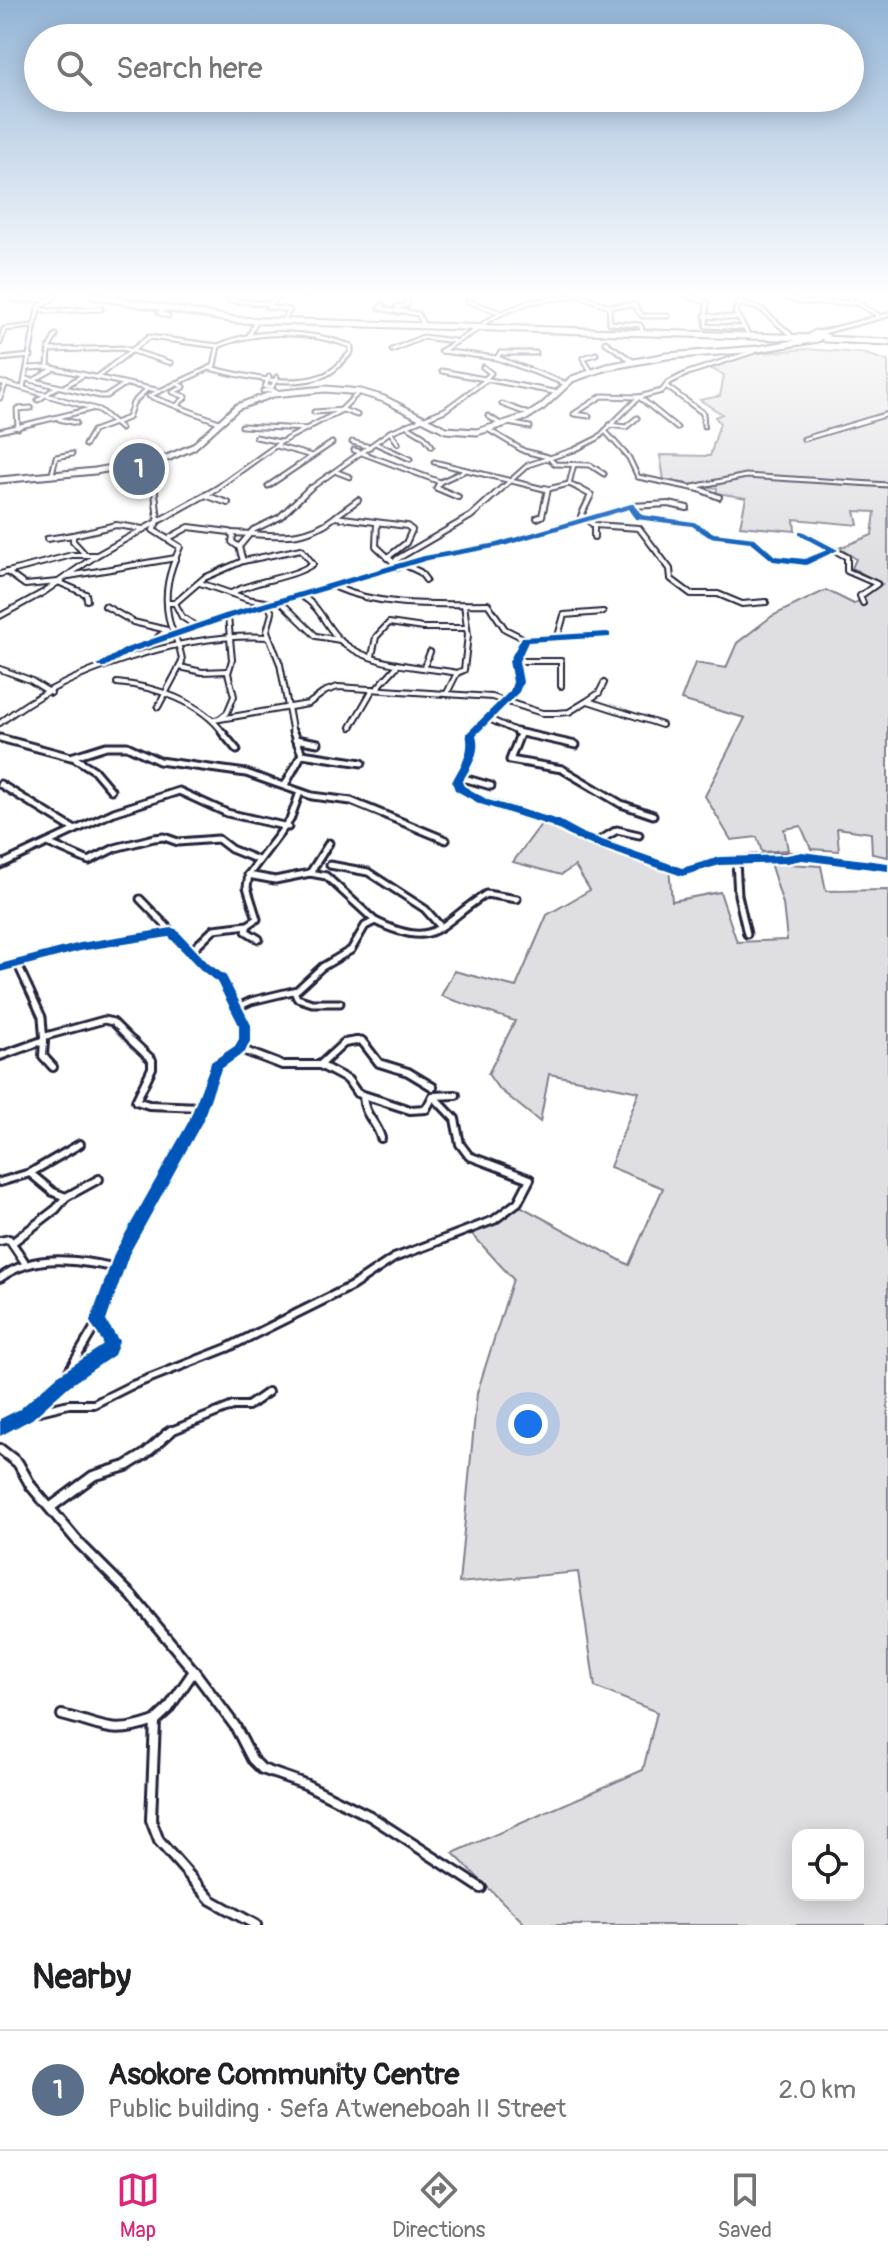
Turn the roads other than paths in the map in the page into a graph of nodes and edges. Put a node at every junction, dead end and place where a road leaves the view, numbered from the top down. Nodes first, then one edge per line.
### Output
1 (16, 386) edge
2 (52, 386) edge
3 (66, 386) edge
4 (122, 386) edge
5 (133, 386) edge
6 (169, 386) edge
7 (181, 386) edge
8 (269, 386) edge
9 (272, 386) edge
10 (479, 386) edge
11 (519, 386) edge
12 (561, 386) edge
13 (57, 387) junction
14 (667, 387) joint
15 (23, 388) joint
16 (63, 388) junction
17 (148, 389) junction
18 (157, 391) junction
19 (269, 392) junction
20 (359, 392) junction
21 (554, 392) junction
22 (83, 393) junction
23 (141, 394) junction
24 (45, 395) junction
25 (149, 396) junction
26 (639, 397) junction
27 (62, 398) junction
28 (38, 400) dead end
29 (502, 404) dead end
30 (175, 407) junction
31 (31, 408) dead end
32 (92, 409) junction
33 (340, 411) junction
34 (314, 412) dead end
35 (529, 414) junction
36 (888, 414) edge
37 (357, 415) dead end
38 (488, 416) dead end
39 (589, 416) dead end
40 (637, 418) dead end
41 (59, 419) junction
42 (424, 419) junction
43 (219, 422) junction
44 (76, 423) dead end
45 (117, 423) junction
46 (405, 424) junction
47 (505, 424) junction
48 (610, 425) junction
49 (242, 426) dead end
50 (704, 426) dead end
51 (530, 427) dead end
52 (18, 428) junction
53 (677, 428) dead end
54 (121, 429) dead end
55 (309, 429) junction
56 (489, 430) junction
57 (0, 431) edge
58 (605, 431) junction
59 (390, 432) junction
60 (256, 437) dead end
61 (598, 438) junction
62 (804, 439) dead end
63 (281, 442) junction
64 (352, 442) dead end
65 (332, 443) dead end
66 (398, 443) dead end
67 (613, 443) junction
68 (376, 444) junction
69 (85, 445) dead end
70 (276, 446) junction
71 (432, 446) dead end
72 (371, 448) junction
73 (354, 450) dead end
74 (72, 454) dead end
75 (363, 454) junction
76 (313, 457) junction
77 (548, 457) junction
78 (410, 459) dead end
79 (434, 462) dead end
80 (574, 464) junction
81 (124, 465) junction
82 (466, 470) junction
83 (336, 471) junction
84 (52, 474) junction
85 (604, 474) dead end
86 (350, 477) dead end
87 (0, 480) edge
88 (509, 481) junction
89 (440, 482) junction
90 (569, 484) junction
91 (888, 485) edge
92 (268, 486) dead end
93 (693, 487) junction
94 (548, 489) junction
95 (205, 495) junction
96 (458, 497) dead end
97 (719, 497) dead end
98 (358, 500) dead end
99 (228, 503) dead end
100 (631, 506) junction
101 (687, 508) dead end
102 (335, 517) junction
103 (537, 518) dead end
104 (581, 518) junction
105 (158, 521) junction
106 (377, 523) junction
107 (594, 525) junction
108 (145, 530) junction
109 (232, 533) junction
110 (802, 533) dead end
111 (252, 534) junction
112 (73, 535) junction
113 (594, 537) dead end
114 (168, 538) junction
115 (47, 539) dead end
116 (239, 547) junction
117 (834, 550) junction
118 (84, 554) junction
119 (97, 555) junction
120 (176, 558) junction
121 (387, 558) junction
122 (243, 561) junction
123 (396, 565) junction
124 (406, 565) junction
125 (7, 571) junction
126 (0, 574) edge
127 (68, 575) junction
128 (426, 580) dead end
129 (58, 582) junction
130 (200, 583) junction
131 (334, 587) junction
132 (231, 593) junction
133 (300, 596) junction
134 (87, 600) dead end
135 (766, 602) dead end
136 (168, 603) junction
137 (175, 603) junction
138 (863, 603) dead end
139 (271, 604) junction
140 (464, 604) junction
141 (105, 606) dead end
142 (603, 612) dead end
143 (0, 616) edge
144 (228, 616) junction
145 (196, 626) junction
146 (467, 628) junction
147 (174, 633) junction
148 (607, 635) dead end
149 (228, 636) junction
150 (558, 636) junction
151 (269, 637) junction
152 (525, 639) junction
153 (340, 640) junction
154 (155, 641) junction
155 (178, 645) junction
156 (430, 652) dead end
157 (372, 656) junction
158 (514, 661) junction
159 (102, 665) junction
160 (398, 665) junction
161 (180, 667) junction
162 (424, 667) junction
163 (0, 669) edge
164 (228, 671) junction
165 (457, 673) junction
166 (117, 683) dead end
167 (604, 683) dead end
168 (561, 686) dead end
169 (375, 688) junction
170 (447, 693) junction
171 (52, 694) junction
172 (163, 695) junction
173 (503, 701) junction
174 (587, 701) junction
175 (158, 707) dead end
176 (290, 709) junction
177 (487, 718) junction
178 (216, 720) junction
179 (0, 723) edge
180 (662, 725) dead end
181 (351, 727) dead end
182 (520, 734) junction
183 (0, 738) edge
184 (294, 738) junction
185 (318, 743) dead end
186 (576, 745) dead end
187 (237, 750) dead end
188 (302, 754) junction
189 (71, 757) junction
190 (362, 763) dead end
191 (460, 777) junction
192 (0, 784) edge
193 (285, 785) junction
194 (491, 786) dead end
195 (111, 790) dead end
196 (300, 792) junction
197 (653, 815) dead end
198 (288, 827) junction
199 (75, 830) junction
200 (639, 835) dead end
201 (446, 840) dead end
202 (49, 843) junction
203 (329, 843) dead end
204 (597, 843) junction
205 (258, 860) junction
206 (736, 861) junction
207 (0, 865) edge
208 (330, 865) dead end
209 (888, 867) edge
210 (310, 873) junction
211 (248, 875) junction
212 (140, 899) dead end
213 (517, 899) dead end
214 (375, 921) junction
215 (248, 925) junction
216 (441, 927) junction
217 (172, 932) junction
218 (747, 934) dead end
219 (259, 939) dead end
220 (191, 951) junction
221 (17, 963) junction
222 (0, 968) edge
223 (294, 991) junction
224 (340, 1003) dead end
225 (236, 1008) junction
226 (46, 1036) junction
227 (240, 1049) junction
228 (0, 1056) edge
229 (320, 1065) junction
230 (53, 1067) dead end
231 (433, 1092) junction
232 (456, 1095) dead end
233 (363, 1096) junction
234 (201, 1107) junction
235 (381, 1138) dead end
236 (80, 1144) dead end
237 (30, 1173) junction
238 (99, 1179) dead end
239 (0, 1182) edge
240 (66, 1197) junction
241 (0, 1241) edge
242 (13, 1242) junction
243 (24, 1261) junction
244 (118, 1268) junction
245 (0, 1278) edge
246 (98, 1322) junction
247 (63, 1381) junction
248 (268, 1392) dead end
249 (26, 1414) junction
250 (0, 1428) edge
251 (0, 1449) edge
252 (51, 1507) junction
253 (194, 1671) junction
254 (62, 1715) dead end
255 (155, 1721) junction
256 (481, 1888) dead end
257 (256, 1925) edge

1 - 15 street
2 - 13 street
3 - 16 street
4 - 22 street
5 - 17 street
6 - 18 street
7 - 30 street
8 - 19 street
9 - 19 street
10 - 42 street
11 - 21 street
12 - 21 main road
13 - 16 street
13 - 24 street
14 - 26 street
14 - 50 street
15 - 24 street
16 - 22 street
17 - 18 street
17 - 23 street
18 - 25 street
19 - 20 main road
19 - 43 main road
20 - 33 street
20 - 42 main road
21 - 35 main road
22 - 27 street
23 - 25 street
23 - 45 street
24 - 27 street
24 - 28 street
25 - 30 street
26 - 39 street
26 - 48 street
26 - 53 street
27 - 32 street
29 - 35 street
30 - 43 street
31 - 52 street
32 - 41 street
32 - 45 street
33 - 34 street
33 - 37 street
33 - 55 street
35 - 47 main road
36 - 62 street
38 - 47 street
40 - 48 street
41 - 44 street
41 - 52 street
42 - 46 street
42 - 56 main road
43 - 81 main road
45 - 54 street
45 - 69 street
46 - 59 street
46 - 71 street
47 - 51 street
47 - 56 main road
48 - 58 street
49 - 55 street
52 - 57 street
55 - 63 street
56 - 77 street
58 - 61 street
58 - 67 street
59 - 66 street
59 - 68 street
60 - 63 street
61 - 67 street
61 - 77 street
63 - 70 street
64 - 72 street
65 - 76 street
67 - 93 street
68 - 72 street
68 - 78 street
70 - 76 street
70 - 95 street
72 - 75 street
73 - 75 street
74 - 84 street
75 - 83 street
75 - 89 street
76 - 92 street
77 - 80 street
77 - 88 street
79 - 82 street
80 - 85 street
80 - 90 street
81 - 84 main road
81 - 105 street
82 - 88 street
82 - 89 street
83 - 86 street
83 - 111 street
84 - 87 main road
88 - 94 street
88 - 123 street
89 - 96 street
90 - 94 street
90 - 104 street
91 - 93 street
93 - 97 street
94 - 103 street
95 - 99 street
95 - 105 street
98 - 102 street
100 - 101 street
100 - 104 street
100 - 117 street
102 - 106 street
102 - 111 street
104 - 107 street
104 - 124 street
105 - 108 street
105 - 114 street
106 - 121 street
106 - 121 street
107 - 113 street
107 - 135 street
108 - 112 street
108 - 119 street
109 - 111 street
109 - 114 street
109 - 116 street
110 - 117 street
111 - 116 street
112 - 115 street
112 - 118 street
114 - 120 street
116 - 122 street
117 - 138 street
118 - 119 street
118 - 125 street
119 - 127 street
120 - 127 street
120 - 136 street
121 - 123 street
122 - 130 street
122 - 132 street
123 - 124 street
123 - 131 street
124 - 128 street
125 - 126 street
125 - 129 street
127 - 129 street
129 - 134 street
129 - 143 street
130 - 132 street
130 - 137 street
131 - 133 street
131 - 140 street
132 - 139 street
133 - 139 street
133 - 153 street
136 - 137 street
136 - 147 street
137 - 145 street
139 - 144 street
139 - 151 street
139 - 153 street
140 - 146 street
140 - 152 street
141 - 154 street
142 - 150 street
144 - 145 street
144 - 149 street
145 - 147 street
146 - 157 street
146 - 165 street
147 - 154 street
147 - 155 street
148 - 150 street
149 - 151 street
149 - 155 street
149 - 164 street
150 - 152 street
151 - 176 street
152 - 158 street
153 - 157 street
154 - 159 street
155 - 159 street
155 - 161 street
156 - 162 street
157 - 160 street
158 - 168 street
158 - 173 street
159 - 171 street
160 - 162 street
160 - 169 street
161 - 164 street
161 - 172 street
162 - 165 street
163 - 171 street
164 - 178 street
165 - 170 street
166 - 172 street
167 - 174 street
169 - 170 street
169 - 176 street
169 - 181 street
170 - 173 street
171 - 179 street
172 - 175 street
172 - 178 street
173 - 174 street
173 - 177 street
174 - 180 street
176 - 178 street
176 - 184 street
177 - 182 street
177 - 191 street
178 - 187 street
182 - 186 street
182 - 197 street
183 - 189 street
184 - 185 street
184 - 188 street
188 - 190 street
188 - 193 street
189 - 193 street
189 - 195 street
191 - 194 street
191 - 204 street
192 - 199 street
193 - 196 street
196 - 198 street
196 - 201 street
198 - 199 street
198 - 205 street
199 - 202 street
200 - 204 street
202 - 205 street
202 - 207 street
203 - 210 street
204 - 206 street
205 - 211 street
206 - 209 street
206 - 218 street
208 - 216 street
210 - 211 street
210 - 214 street
211 - 215 street
212 - 217 street
213 - 216 street
214 - 216 street
214 - 223 street
215 - 219 street
215 - 220 street
217 - 220 street
217 - 221 street
220 - 225 street
221 - 222 street
221 - 226 street
223 - 224 street
223 - 225 street
225 - 227 street
226 - 228 street
226 - 230 street
226 - 234 street
227 - 229 street
227 - 234 street
229 - 231 street
229 - 233 street
231 - 232 street
231 - 233 street
231 - 249 street
233 - 235 street
234 - 244 street
236 - 237 street
237 - 239 street
237 - 240 street
238 - 240 street
240 - 242 street
241 - 242 street
242 - 243 street
243 - 244 street
243 - 245 street
244 - 246 street
246 - 247 street
246 - 247 street
247 - 249 street
248 - 252 street
249 - 250 street
251 - 252 street
252 - 253 street
253 - 255 street
253 - 256 street
254 - 255 street
255 - 257 street

